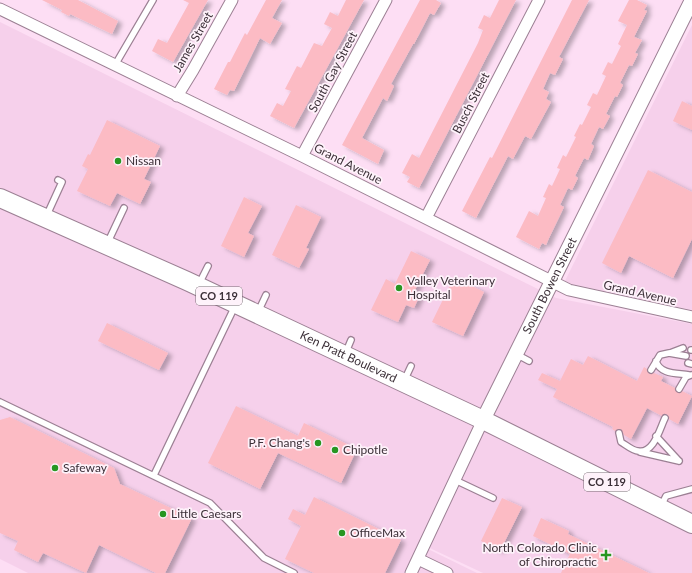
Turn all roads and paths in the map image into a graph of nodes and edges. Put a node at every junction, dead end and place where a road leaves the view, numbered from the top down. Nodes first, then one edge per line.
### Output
1 (153, 0) edge
2 (232, 0) edge
3 (386, 0) edge
4 (539, 0) edge
5 (692, 0) edge
6 (0, 9) edge
7 (114, 66) junction
8 (176, 96) junction
9 (302, 156) junction
10 (58, 180) dead end
11 (0, 198) edge
12 (124, 208) dead end
13 (46, 218) junction
14 (426, 218) junction
15 (106, 245) junction
16 (208, 266) dead end
17 (553, 281) junction
18 (198, 286) junction
19 (266, 295) dead end
20 (236, 304) junction
21 (257, 314) junction
22 (692, 317) edge
23 (683, 348) dead end
24 (670, 354) junction
25 (686, 356) dead end
26 (656, 361) junction
27 (681, 361) dead end
28 (411, 366) dead end
29 (651, 370) dead end
30 (691, 375) edge
31 (403, 383) junction
32 (679, 389) dead end
33 (0, 402) edge
34 (665, 418) dead end
35 (483, 420) junction
36 (619, 433) dead end
37 (656, 436) junction
38 (638, 452) junction
39 (154, 475) junction
40 (455, 480) junction
41 (692, 489) edge
42 (492, 498) dead end
43 (660, 509) junction
44 (692, 524) edge
45 (418, 559) junction
46 (294, 573) edge
47 (411, 573) edge
48 (447, 573) edge

1 - 7 lane
2 - 8 street, James Street
3 - 9 street, South Gay Street
4 - 14 street, Busch Street
5 - 17 street, South Bowen Street
6 - 7 street, Grand Avenue
7 - 8 street, Grand Avenue
8 - 9 street, Grand Avenue
9 - 14 street, Grand Avenue
10 - 13 lane
11 - 13 highway, Ken Pratt Boulevard / CO 119
12 - 15 lane
13 - 15 highway, Ken Pratt Boulevard / CO 119
14 - 17 street, Grand Avenue
15 - 18 highway, Ken Pratt Boulevard / CO 119
16 - 18 lane
17 - 22 street, Grand Avenue
17 - 35 street, South Bowen Street
18 - 20 highway, Ken Pratt Boulevard / CO 119
19 - 21 lane
20 - 21 highway, Ken Pratt Boulevard / CO 119
20 - 39 lane
21 - 31 highway, Ken Pratt Boulevard / CO 119
23 - 24 lane
24 - 25 lane
24 - 26 lane
24 - 27 lane
26 - 29 lane
26 - 30 lane
28 - 31 lane
30 - 32 lane
31 - 35 highway, Ken Pratt Boulevard / CO 119
33 - 39 lane
34 - 37 lane
35 - 40 street, South Bowen Street
35 - 43 highway, Ken Pratt Boulevard / CO 119
36 - 38 lane
37 - 38 lane
37 - 38 lane
39 - 46 lane
40 - 42 lane
40 - 45 street, South Bowen Street
41 - 43 lane
43 - 44 highway, Ken Pratt Boulevard / CO 119
45 - 47 street, South Bowen Street
45 - 48 street

